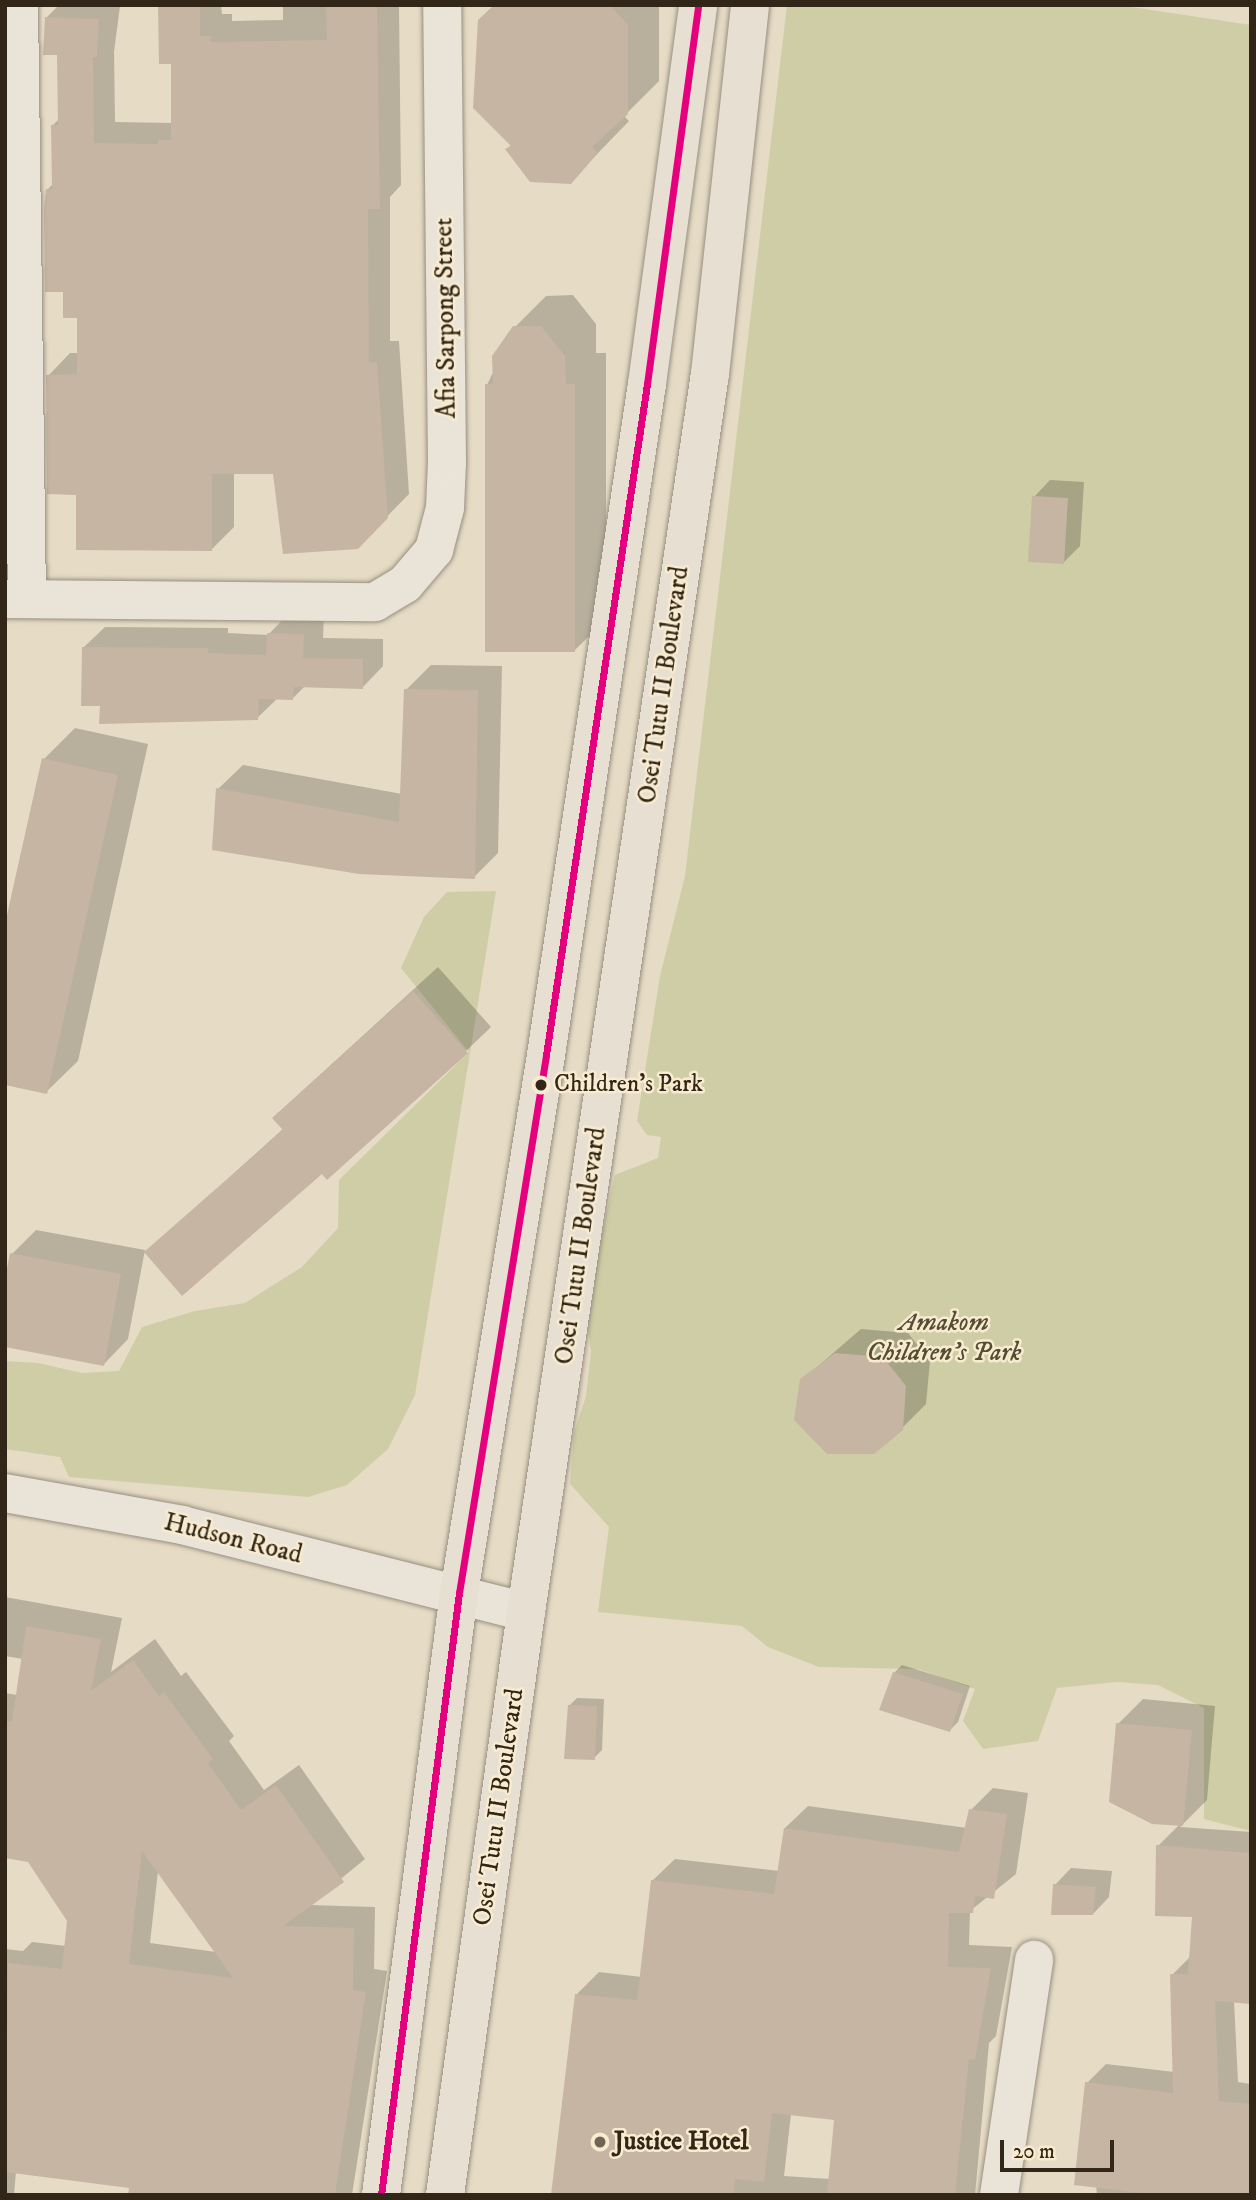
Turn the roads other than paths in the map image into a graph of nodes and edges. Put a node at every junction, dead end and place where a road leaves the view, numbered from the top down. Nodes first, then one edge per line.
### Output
1 (19, 5) edge
2 (442, 5) edge
3 (698, 5) edge
4 (750, 5) edge
5 (16, 599) edge
6 (5, 1493) edge
7 (459, 1593) junction
8 (526, 1612) junction
9 (1034, 1960) dead end
10 (381, 2195) edge
11 (445, 2195) edge
12 (999, 2195) edge

1 - 5 street
2 - 5 street, Afia Sarpong Street
3 - 7 main road
4 - 8 main road, Osei Tutu II Boulevard
6 - 7 street, Hudson Road
7 - 8 street, Hudson Road
7 - 10 main road
8 - 11 main road, Osei Tutu II Boulevard
9 - 12 street

